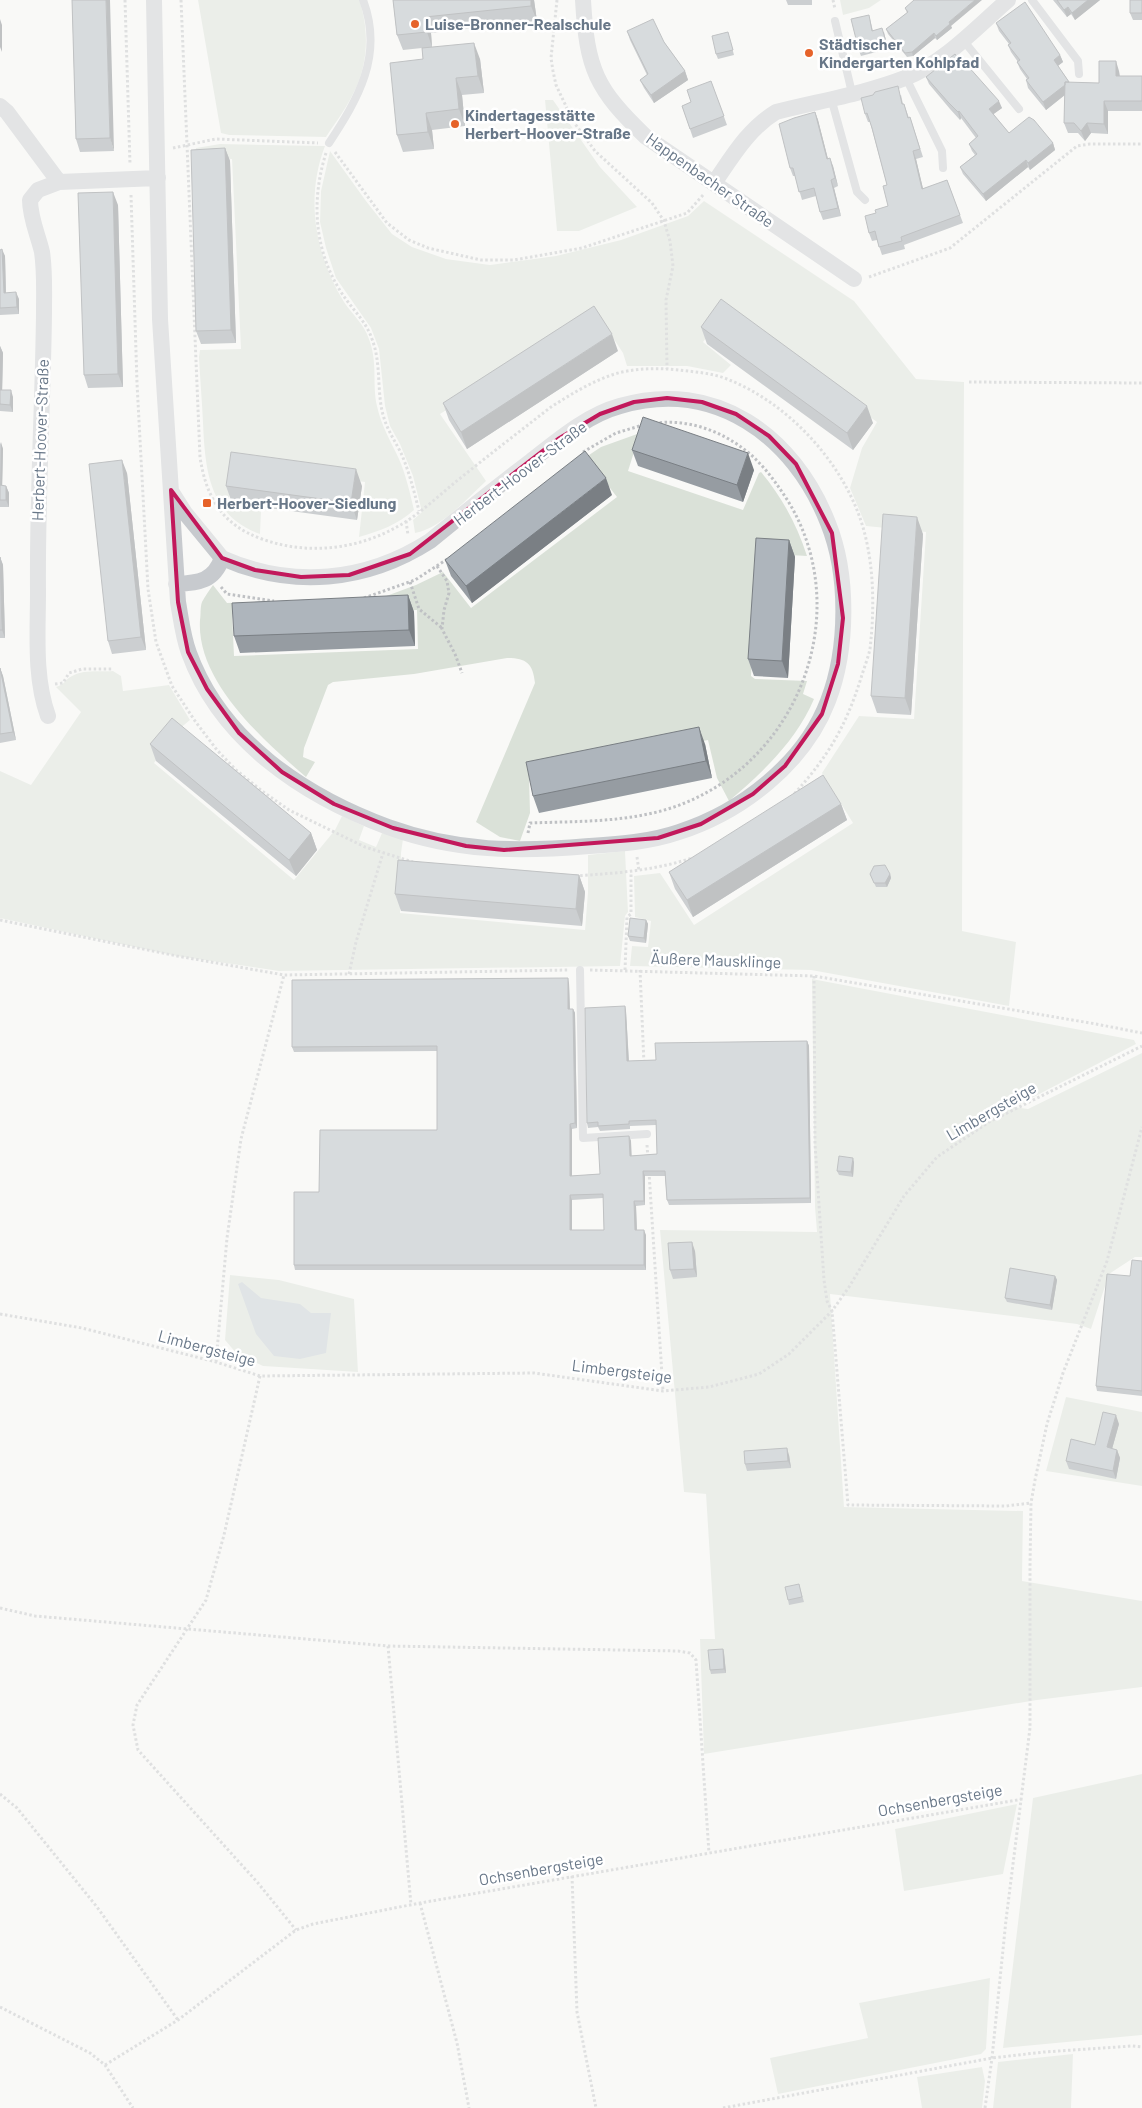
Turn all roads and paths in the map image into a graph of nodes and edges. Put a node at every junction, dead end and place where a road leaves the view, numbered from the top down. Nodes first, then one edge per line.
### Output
1 (125, 0) edge
2 (154, 0) edge
3 (181, 0) edge
4 (363, 0) edge
5 (557, 0) edge
6 (583, 0) edge
7 (1008, 0) edge
8 (1032, 0) edge
9 (836, 21) dead end
10 (963, 40) junction
11 (1079, 74) dead end
12 (906, 78) junction
13 (852, 93) junction
14 (831, 98) junction
15 (0, 106) edge
16 (1019, 109) dead end
17 (329, 143) junction
18 (1142, 144) edge
19 (186, 146) junction
20 (158, 151) junction
21 (943, 168) dead end
22 (158, 178) junction
23 (131, 179) junction
24 (59, 182) junction
25 (714, 183) junction
26 (864, 200) dead end
27 (664, 221) junction
28 (854, 279) joint
29 (667, 369) junction
30 (969, 382) dead end
31 (1142, 383) edge
32 (576, 458) edge
33 (171, 490) junction
34 (419, 511) junction
35 (452, 556) edge
36 (222, 558) junction
37 (437, 566) junction
38 (212, 576) junction
39 (410, 582) junction
40 (176, 584) junction
41 (361, 598) edge
42 (275, 602) edge
43 (442, 629) junction
44 (112, 669) dead end
45 (462, 673) dead end
46 (63, 682) dead end
47 (48, 716) dead end
48 (789, 800) edge
49 (524, 850) junction
50 (384, 853) junction
51 (695, 857) edge
52 (416, 862) edge
53 (631, 873) junction
54 (567, 876) edge
55 (0, 920) edge
56 (580, 970) junction
57 (625, 970) junction
58 (640, 970) junction
59 (349, 974) junction
60 (284, 975) junction
61 (814, 976) junction
62 (1142, 1033) edge
63 (1142, 1046) edge
64 (644, 1066) edge
65 (1142, 1127) edge
66 (647, 1134) joint
67 (832, 1310) junction
68 (0, 1314) edge
69 (216, 1362) junction
70 (260, 1376) junction
71 (663, 1391) junction
72 (1031, 1503) junction
73 (0, 1608) edge
74 (188, 1628) junction
75 (388, 1646) junction
76 (0, 1794) edge
77 (1022, 1799) junction
78 (709, 1853) junction
79 (572, 1876) junction
80 (420, 1903) junction
81 (411, 1905) junction
82 (296, 1930) junction
83 (0, 2007) edge
84 (178, 2020) junction
85 (1142, 2048) edge
86 (992, 2058) junction
87 (105, 2064) junction
88 (133, 2108) edge
89 (470, 2108) edge
90 (596, 2108) edge
91 (722, 2108) edge
92 (985, 2108) edge

1 - 23 path
2 - 20 street, Herbert-Hoover-Straße
3 - 19 path
4 - 17 lane
5 - 27 path
6 - 25 street, Happenbacher Straße
7 - 10 street
8 - 11 lane
9 - 13 lane
10 - 12 street
10 - 16 lane
12 - 13 street
12 - 21 lane
13 - 14 street
14 - 25 street
14 - 26 lane
15 - 24 street
17 - 19 path
17 - 27 path
17 - 34 path
18 - 28 path
19 - 20 path
19 - 34 path
20 - 22 street, Herbert-Hoover-Straße
22 - 23 street, Herbert-Hoover-Straße
22 - 33 street, Herbert-Hoover-Straße
23 - 24 street, Herbert-Hoover-Straße
23 - 50 path
24 - 47 street, Herbert-Hoover-Straße
25 - 27 path
25 - 28 street, Happenbacher Straße
27 - 29 path
29 - 34 path
29 - 48 path
30 - 31 path
32 - 49 path
33 - 36 street, Herbert-Hoover-Straße
33 - 40 street, Herbert-Hoover-Straße
35 - 37 path
36 - 38 street
36 - 49 street, Herbert-Hoover-Straße
37 - 39 path
37 - 43 path
38 - 40 street
38 - 42 path
39 - 41 path
39 - 43 path
40 - 49 street, Herbert-Hoover-Straße
43 - 45 path
44 - 46 path
50 - 52 path
50 - 59 path
51 - 53 path
53 - 54 path
53 - 57 path
55 - 60 path, Äußere Mausklinge
56 - 57 path, Äußere Mausklinge
56 - 59 path, Äußere Mausklinge
56 - 66 lane
57 - 58 path, Äußere Mausklinge
58 - 61 path, Äußere Mausklinge
58 - 64 path
59 - 60 path, Äußere Mausklinge
60 - 69 path
61 - 62 path, Äußere Mausklinge
61 - 67 path
63 - 67 path, Limbergsteige
65 - 72 path
66 - 71 path
67 - 71 path, Limbergsteige
67 - 72 path
68 - 69 path, Limbergsteige
69 - 70 path, Limbergsteige
70 - 71 path, Limbergsteige
70 - 74 path
72 - 77 path
73 - 74 path
74 - 75 path
74 - 82 path
75 - 78 path
75 - 81 path
76 - 84 path
77 - 78 path, Ochsenbergsteige
77 - 86 path
78 - 79 path, Ochsenbergsteige
79 - 80 path, Ochsenbergsteige
79 - 90 path
80 - 81 path, Ochsenbergsteige
80 - 89 path
81 - 82 path, Ochsenbergsteige
82 - 84 path, Ochsenbergsteige
83 - 87 path
84 - 87 path, Ochsenbergsteige
85 - 86 path
86 - 91 path
86 - 92 path
87 - 88 path

